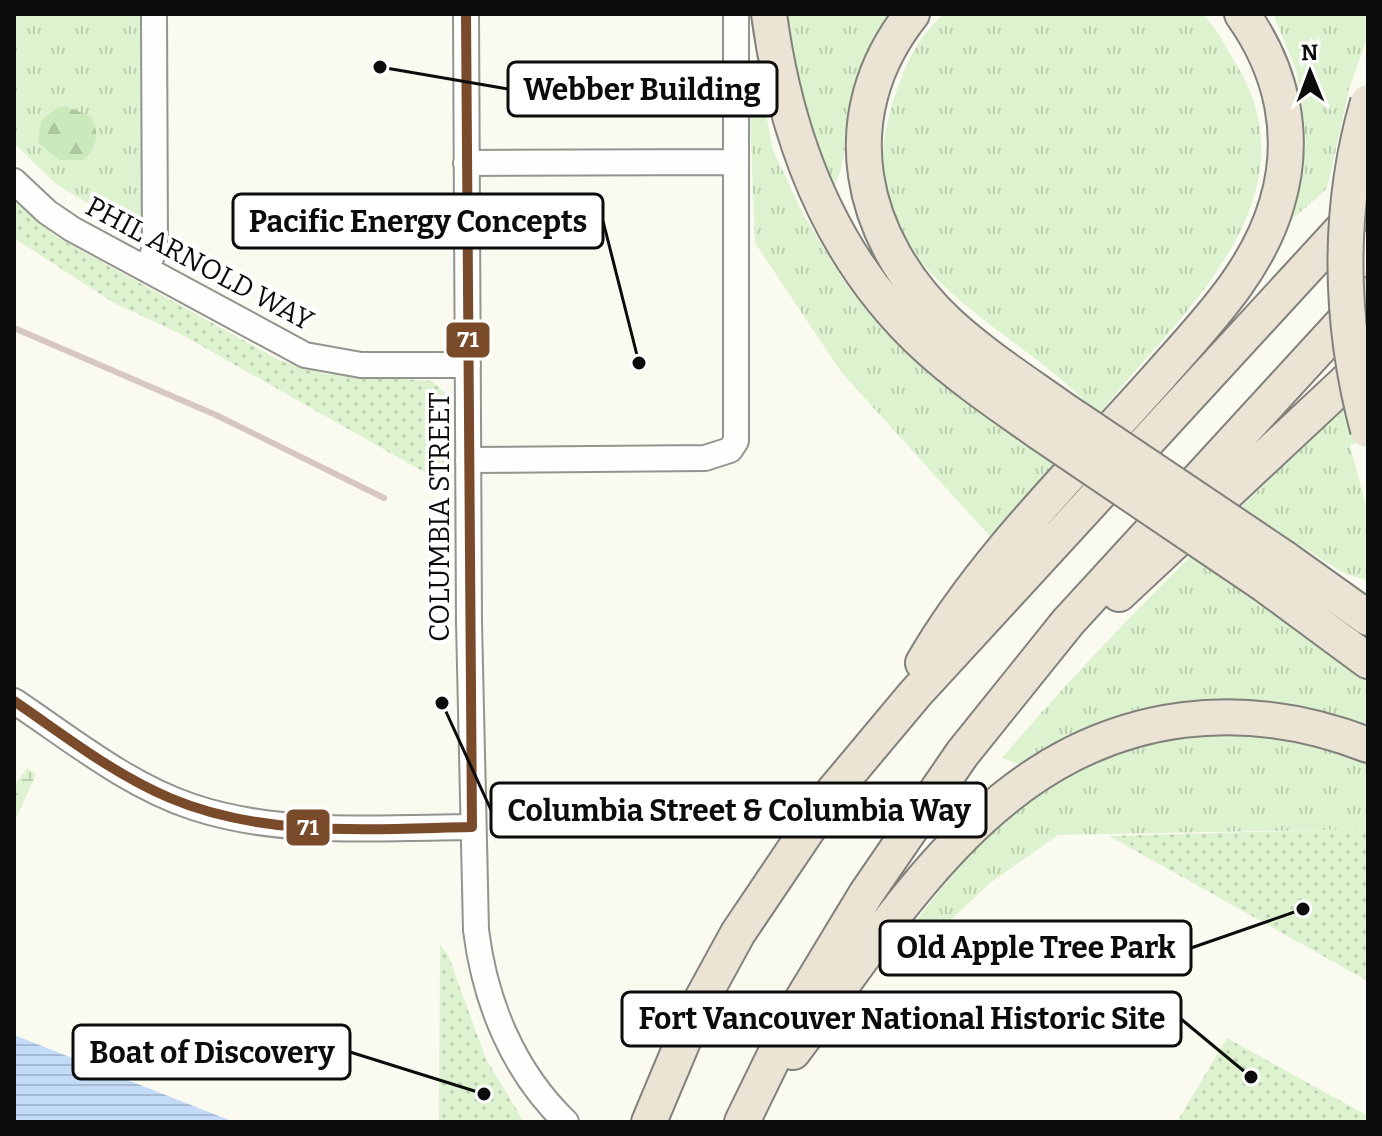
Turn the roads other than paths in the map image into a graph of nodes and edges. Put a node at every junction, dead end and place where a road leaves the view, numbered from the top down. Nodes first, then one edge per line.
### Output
1 (154, 14) edge
2 (466, 14) edge
3 (736, 14) edge
4 (769, 14) edge
5 (912, 14) edge
6 (1242, 14) edge
7 (1368, 102) edge
8 (736, 162) junction
9 (466, 163) junction
10 (14, 181) edge
11 (1368, 201) edge
12 (146, 269) junction
13 (1368, 295) edge
14 (1368, 361) edge
15 (468, 365) junction
16 (1050, 420) junction
17 (1368, 430) edge
18 (468, 460) junction
19 (1275, 572) junction
20 (1368, 618) edge
21 (1368, 661) edge
22 (1014, 687) junction
23 (14, 701) edge
24 (886, 727) junction
25 (1368, 745) edge
26 (472, 827) junction
27 (743, 1119) edge
28 (566, 1122) edge
29 (649, 1122) edge

1 - 12 street
2 - 9 street, COLUMBIA STREET
3 - 8 street
4 - 16 highway
5 - 16 highway
6 - 24 highway
7 - 17 highway, bridge
8 - 9 street
8 - 18 street
9 - 15 street, COLUMBIA STREET
10 - 12 street, PHIL ARNOLD WAY
11 - 24 highway
12 - 15 street, PHIL ARNOLD WAY
13 - 22 highway
14 - 22 highway
15 - 18 street, COLUMBIA STREET
16 - 19 highway, bridge
18 - 26 street, COLUMBIA STREET
19 - 20 highway
19 - 21 highway
22 - 27 highway
23 - 26 street
24 - 29 highway
25 - 27 highway
26 - 28 street, COLUMBIA STREET

